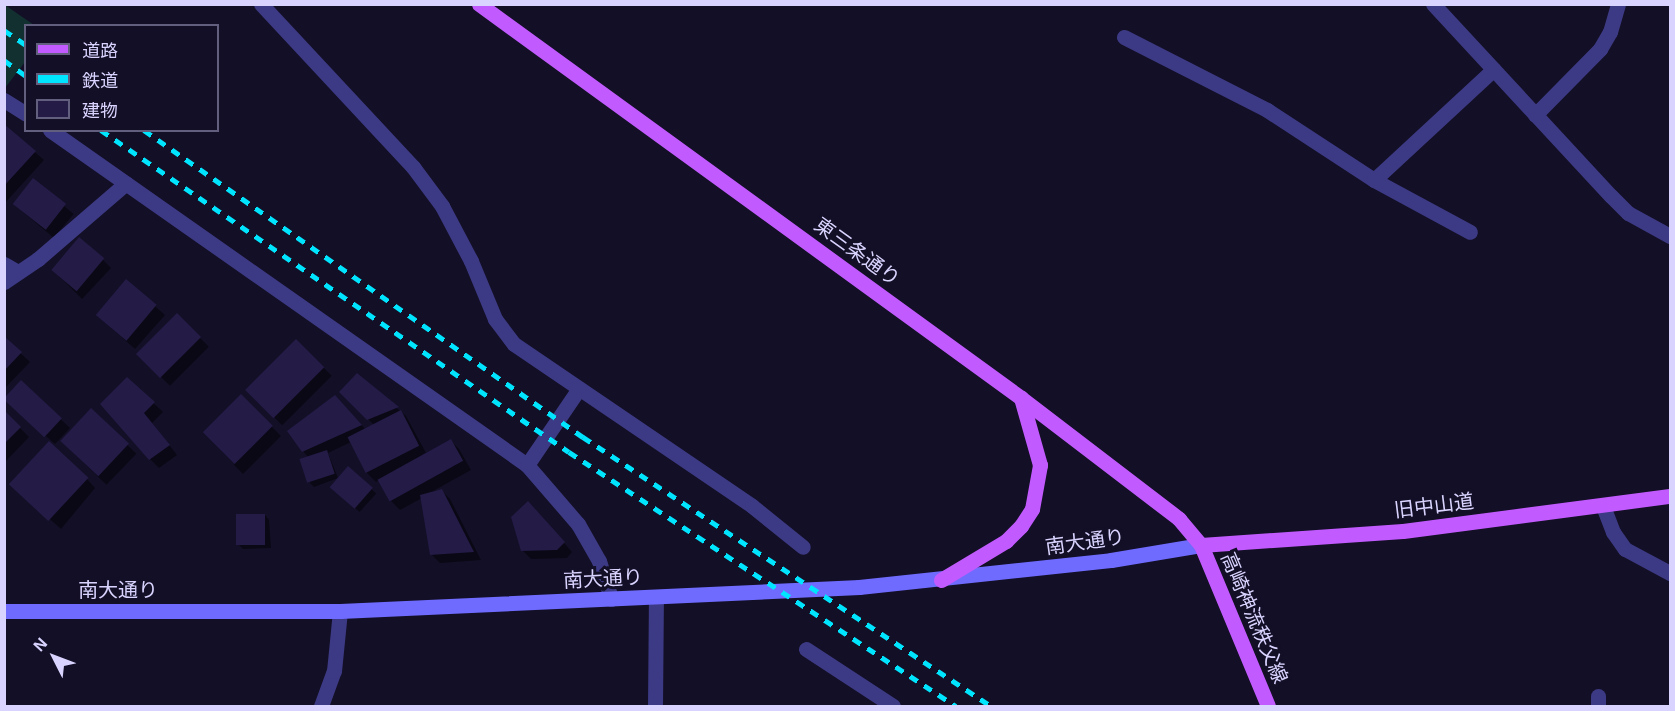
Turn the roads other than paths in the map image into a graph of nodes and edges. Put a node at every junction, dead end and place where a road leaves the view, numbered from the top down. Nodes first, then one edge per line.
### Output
1 (261, 4) edge
2 (479, 4) edge
3 (1433, 4) edge
4 (1618, 4) edge
5 (1124, 37) dead end
6 (1494, 69) junction
7 (4, 100) edge
8 (24, 113) edge
9 (1535, 115) junction
10 (53, 132) edge
11 (1374, 180) junction
12 (126, 183) junction
13 (1470, 232) dead end
14 (1671, 236) edge
15 (11, 268) edge
16 (4, 282) edge
17 (578, 390) junction
18 (1022, 398) junction
19 (527, 465) junction
20 (1671, 496) edge
21 (1603, 506) junction
22 (1201, 545) junction
23 (803, 547) dead end
24 (1671, 573) edge
25 (941, 580) junction
26 (656, 597) junction
27 (610, 599) junction
28 (4, 611) edge
29 (340, 611) junction
30 (806, 649) dead end
31 (321, 706) edge
32 (655, 706) edge
33 (893, 706) edge
34 (1268, 706) edge

1 - 17 street
2 - 18 main road, 東三条通り
3 - 6 street
4 - 9 street
5 - 11 street
6 - 9 street
6 - 11 street
7 - 8 street
9 - 14 street
10 - 12 street
11 - 13 street
12 - 15 street
12 - 19 street
15 - 16 street
17 - 19 street
17 - 23 street
18 - 22 main road, 東三条通り
18 - 25 main road
19 - 27 street
20 - 21 main road, 旧中山道
21 - 22 main road, 旧中山道
21 - 24 street
22 - 25 main road, 南大通り
22 - 34 main road, 高崎神流秩父線
25 - 26 main road, 南大通り
26 - 27 main road, 南大通り
26 - 32 street
27 - 29 main road, 南大通り
28 - 29 main road, 南大通り
29 - 31 street
30 - 33 street

